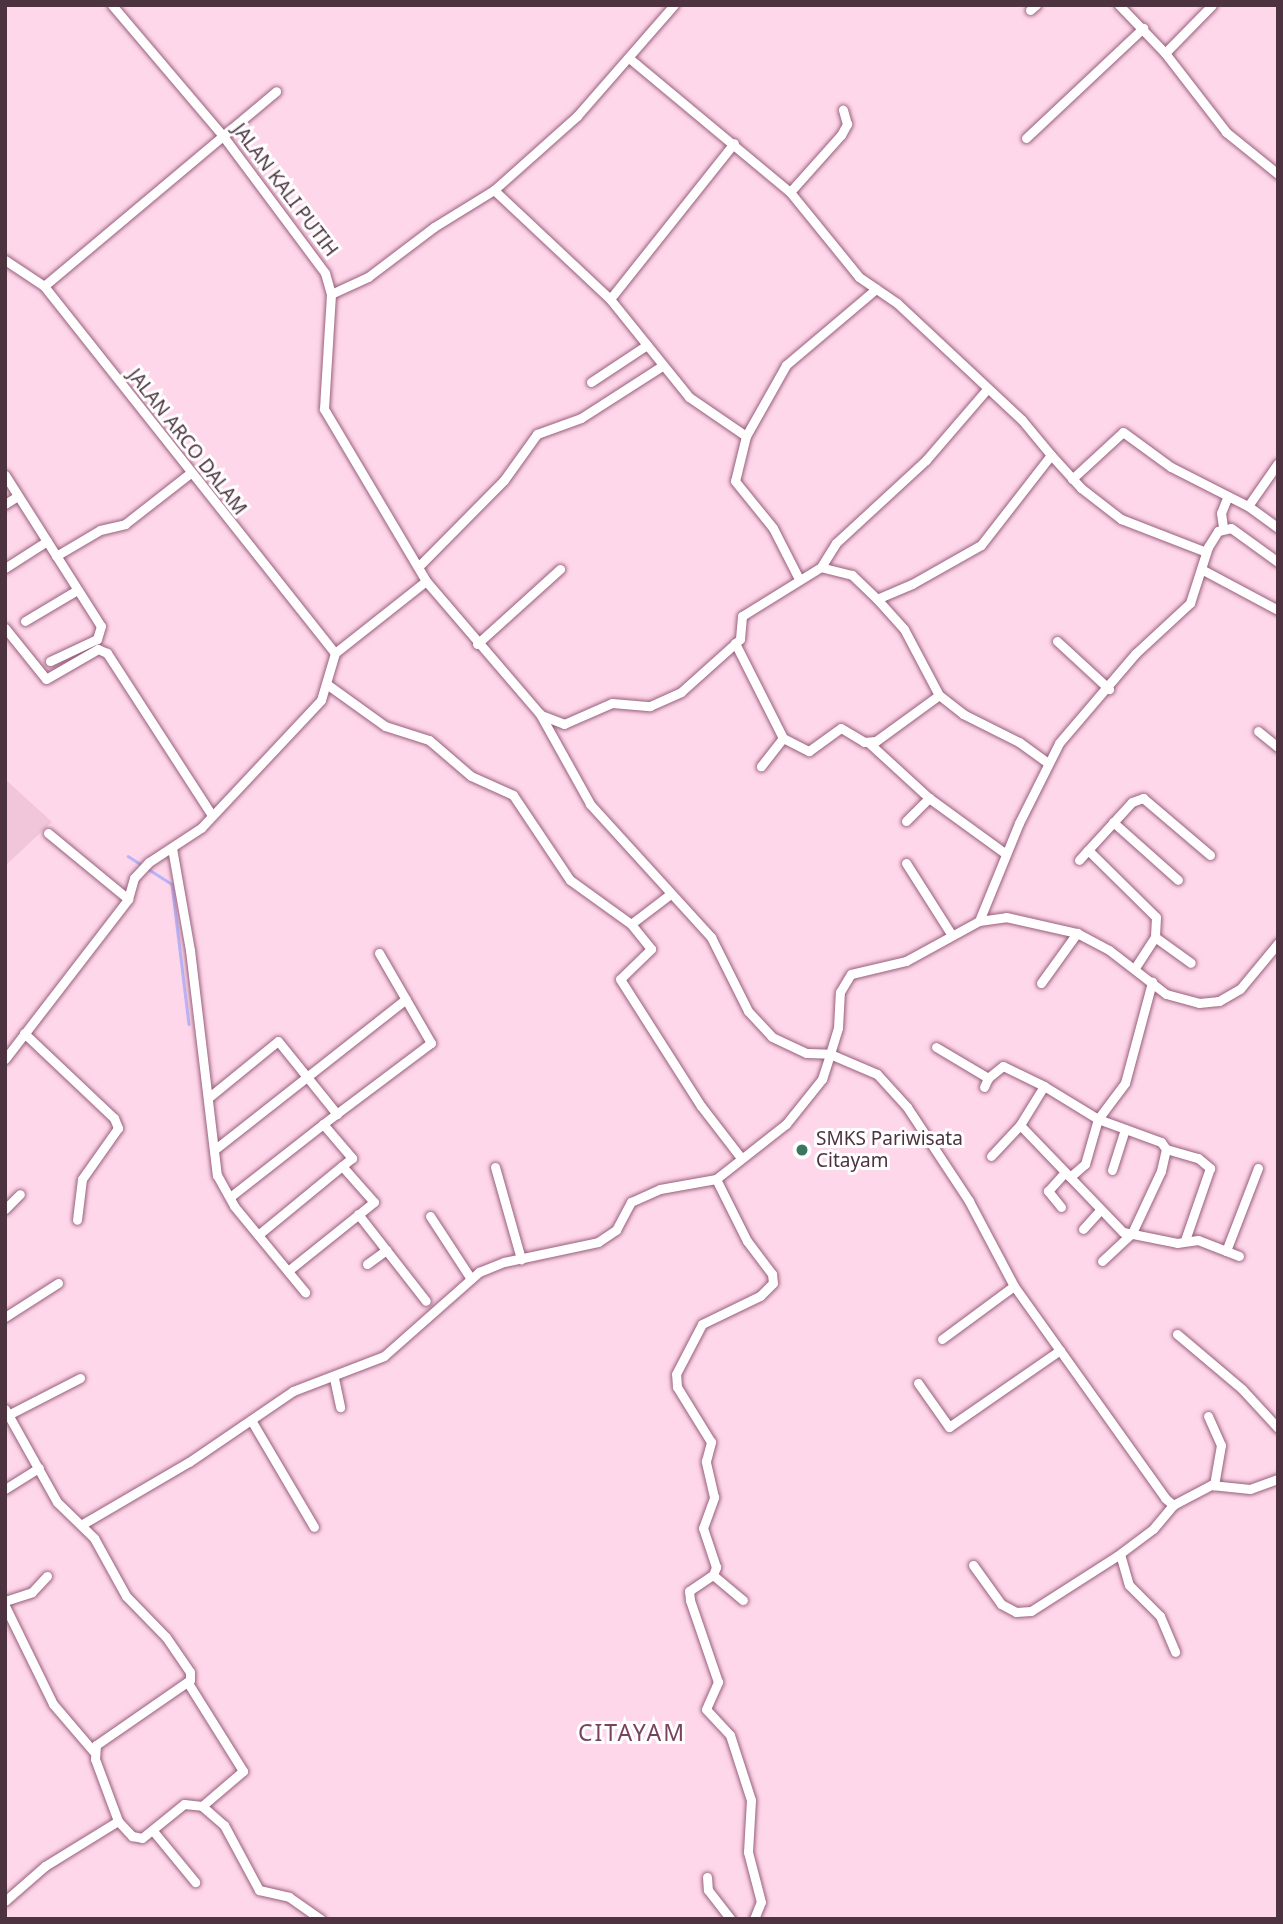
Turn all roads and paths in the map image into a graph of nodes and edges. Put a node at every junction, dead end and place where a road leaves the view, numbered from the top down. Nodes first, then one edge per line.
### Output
1 (111, 5) edge
2 (674, 5) edge
3 (1119, 5) edge
4 (1212, 5) edge
5 (1143, 29) junction
6 (1165, 53) junction
7 (629, 58) junction
8 (276, 91) dead end
9 (843, 110) dead end
10 (223, 136) junction
11 (1026, 138) dead end
12 (734, 143) junction
13 (1278, 174) edge
14 (495, 190) junction
15 (790, 192) junction
16 (5, 260) edge
17 (44, 286) junction
18 (876, 289) junction
19 (331, 294) junction
20 (610, 299) junction
21 (647, 345) junction
22 (662, 366) junction
23 (591, 382) dead end
24 (987, 389) junction
25 (746, 436) junction
26 (1051, 455) junction
27 (1278, 463) edge
28 (189, 474) junction
29 (5, 475) edge
30 (1073, 479) junction
31 (18, 496) junction
32 (1228, 496) junction
33 (5, 504) edge
34 (1248, 506) junction
35 (1223, 527) junction
36 (1278, 528) edge
37 (47, 541) junction
38 (1206, 552) junction
39 (56, 556) junction
40 (1278, 562) edge
41 (821, 566) junction
42 (5, 568) edge
43 (560, 569) dead end
44 (1203, 570) junction
45 (422, 574) junction
46 (798, 577) junction
47 (77, 590) junction
48 (877, 599) junction
49 (1278, 610) edge
50 (25, 621) dead end
51 (5, 628) edge
52 (1057, 641) dead end
53 (735, 643) junction
54 (477, 644) junction
55 (335, 653) junction
56 (50, 661) dead end
57 (328, 685) junction
58 (1109, 689) junction
59 (939, 695) junction
60 (540, 714) junction
61 (1258, 731) dead end
62 (783, 737) junction
63 (869, 743) junction
64 (1278, 747) edge
65 (1048, 763) junction
66 (761, 766) dead end
67 (929, 798) junction
68 (212, 815) junction
69 (906, 821) dead end
70 (1113, 822) junction
71 (48, 833) dead end
72 (172, 848) junction
73 (1088, 850) junction
74 (1006, 854) junction
75 (1210, 855) dead end
76 (1079, 860) dead end
77 (906, 863) dead end
78 (1178, 880) dead end
79 (668, 895) junction
80 (128, 899) junction
81 (979, 921) junction
82 (631, 924) junction
83 (1077, 933) junction
84 (951, 934) junction
85 (1156, 937) junction
86 (1278, 943) edge
87 (379, 953) dead end
88 (1191, 963) dead end
89 (1135, 968) junction
90 (1152, 982) junction
91 (1041, 984) dead end
92 (405, 999) junction
93 (24, 1033) junction
94 (936, 1047) dead end
95 (830, 1054) junction
96 (5, 1059) edge
97 (309, 1076) junction
98 (1044, 1086) junction
99 (208, 1098) junction
100 (337, 1114) junction
101 (1098, 1119) junction
102 (323, 1124) junction
103 (1020, 1125) junction
104 (1125, 1129) junction
105 (1166, 1149) junction
106 (214, 1150) junction
107 (991, 1156) dead end
108 (741, 1158) junction
109 (342, 1166) junction
110 (495, 1167) dead end
111 (1258, 1168) dead end
112 (1112, 1170) dead end
113 (1068, 1175) junction
114 (716, 1179) junction
115 (20, 1194) dead end
116 (230, 1197) junction
117 (1061, 1207) dead end
118 (5, 1209) edge
119 (1100, 1210) junction
120 (358, 1214) junction
121 (430, 1216) dead end
122 (77, 1220) dead end
123 (1083, 1229) dead end
124 (1132, 1233) junction
125 (258, 1235) junction
126 (1185, 1240) junction
127 (386, 1250) junction
128 (1226, 1251) junction
129 (1238, 1256) dead end
130 (521, 1259) junction
131 (1102, 1261) dead end
132 (367, 1264) dead end
133 (288, 1271) junction
134 (471, 1279) junction
135 (58, 1283) dead end
136 (1014, 1286) junction
137 (305, 1292) dead end
138 (426, 1301) dead end
139 (5, 1317) edge
140 (1177, 1335) dead end
141 (942, 1339) dead end
142 (1060, 1350) junction
143 (80, 1378) dead end
144 (334, 1378) junction
145 (918, 1383) dead end
146 (340, 1407) dead end
147 (7, 1412) edge
148 (1208, 1416) dead end
149 (251, 1420) junction
150 (1278, 1428) edge
151 (39, 1468) junction
152 (1278, 1479) edge
153 (1214, 1485) junction
154 (5, 1489) edge
155 (1173, 1505) junction
156 (81, 1525) junction
157 (314, 1527) dead end
158 (1120, 1554) junction
159 (973, 1565) dead end
160 (713, 1575) junction
161 (47, 1576) dead end
162 (743, 1600) dead end
163 (5, 1604) edge
164 (1175, 1652) dead end
165 (188, 1683) junction
166 (94, 1752) junction
167 (202, 1806) junction
168 (118, 1821) junction
169 (154, 1832) junction
170 (707, 1877) dead end
171 (195, 1882) dead end
172 (5, 1901) edge
173 (321, 1919) edge
174 (731, 1919) edge
175 (754, 1919) edge

1 - 10 street, JALAN KALI PUTIH
2 - 7 street
3 - 5 street
4 - 6 street
5 - 6 street
5 - 11 street
6 - 13 street
7 - 12 street
7 - 14 street
8 - 10 street
9 - 15 street
10 - 17 street
10 - 19 street, JALAN KALI PUTIH
12 - 15 street
12 - 20 street
14 - 19 street
14 - 20 street
15 - 18 street
16 - 17 street, JALAN ARCO DALAM
17 - 28 street, JALAN ARCO DALAM
18 - 24 street
18 - 25 street
19 - 45 street, JALAN KALI PUTIH
20 - 21 street
21 - 22 street
21 - 23 street
22 - 25 street
22 - 45 street
24 - 26 street
24 - 41 street
25 - 46 street
26 - 30 street
26 - 48 street
27 - 34 street
28 - 39 street
28 - 55 street, JALAN ARCO DALAM
29 - 31 street
30 - 32 street
30 - 38 street
31 - 33 street
31 - 37 street
32 - 34 street
32 - 35 street
34 - 36 street
35 - 38 street
35 - 40 street
37 - 39 street
37 - 42 street
38 - 44 street
39 - 47 street
41 - 46 street
41 - 48 street
43 - 54 street
44 - 49 street
44 - 58 street
45 - 54 street, JALAN KALI PUTIH
45 - 55 street
46 - 53 street
47 - 50 street
47 - 56 street
48 - 59 street
51 - 68 street
52 - 58 street
53 - 60 street
53 - 62 street
54 - 60 street, JALAN KALI PUTIH
55 - 57 street
57 - 68 street
57 - 82 street
58 - 65 street
59 - 63 street
59 - 65 street
60 - 79 street, JALAN KALI PUTIH
61 - 64 street
62 - 63 street
62 - 66 street
63 - 67 street
65 - 74 street
67 - 69 street
67 - 74 street
68 - 72 street
70 - 73 street
70 - 75 street
70 - 78 street
71 - 80 street
72 - 80 street
72 - 99 street
73 - 76 street
73 - 85 street
74 - 81 street
77 - 84 street
79 - 82 street
79 - 95 street, JALAN KALI PUTIH
80 - 93 street
81 - 83 street
81 - 84 street
82 - 108 street
83 - 89 street
83 - 91 street
84 - 95 street
85 - 88 street
85 - 89 street
86 - 90 street
87 - 92 street
89 - 90 street
90 - 101 street
92 - 97 street
92 - 100 street
93 - 96 street
93 - 122 street
94 - 98 street
95 - 108 street
95 - 136 street, JALAN KALI PUTIH
97 - 99 street
97 - 100 street
97 - 106 street
98 - 101 street
98 - 103 street
99 - 106 street
100 - 102 street
101 - 104 street
101 - 113 street
102 - 109 street
102 - 116 street
103 - 107 street
103 - 113 street
104 - 105 street
104 - 112 street
105 - 124 street
105 - 126 street
106 - 116 street
108 - 114 street
109 - 120 street
109 - 125 street
110 - 130 street
111 - 128 street
113 - 117 street
113 - 119 street
114 - 130 street
114 - 160 street
115 - 118 street
116 - 125 street
119 - 123 street
119 - 124 street
120 - 127 street
120 - 133 street
121 - 134 street
124 - 126 street
124 - 131 street
125 - 133 street
126 - 128 street
127 - 132 street
127 - 138 street
128 - 129 street
130 - 134 street
133 - 137 street
134 - 144 street
135 - 139 street
136 - 141 street
136 - 142 street, JALAN KALI PUTIH
140 - 150 street
142 - 145 street
142 - 155 street, JALAN KALI PUTIH
143 - 147 street
144 - 146 street
144 - 149 street
147 - 151 street
148 - 153 street
149 - 156 street
149 - 157 street
151 - 154 street
151 - 156 street
152 - 153 street
153 - 155 street
155 - 158 street
156 - 165 street
158 - 159 street
158 - 164 street
160 - 162 street
160 - 175 street
161 - 163 street
163 - 166 street
165 - 166 street
165 - 167 street
166 - 168 street
167 - 169 street
167 - 173 street
168 - 169 street
168 - 172 street
169 - 171 street
170 - 174 street

